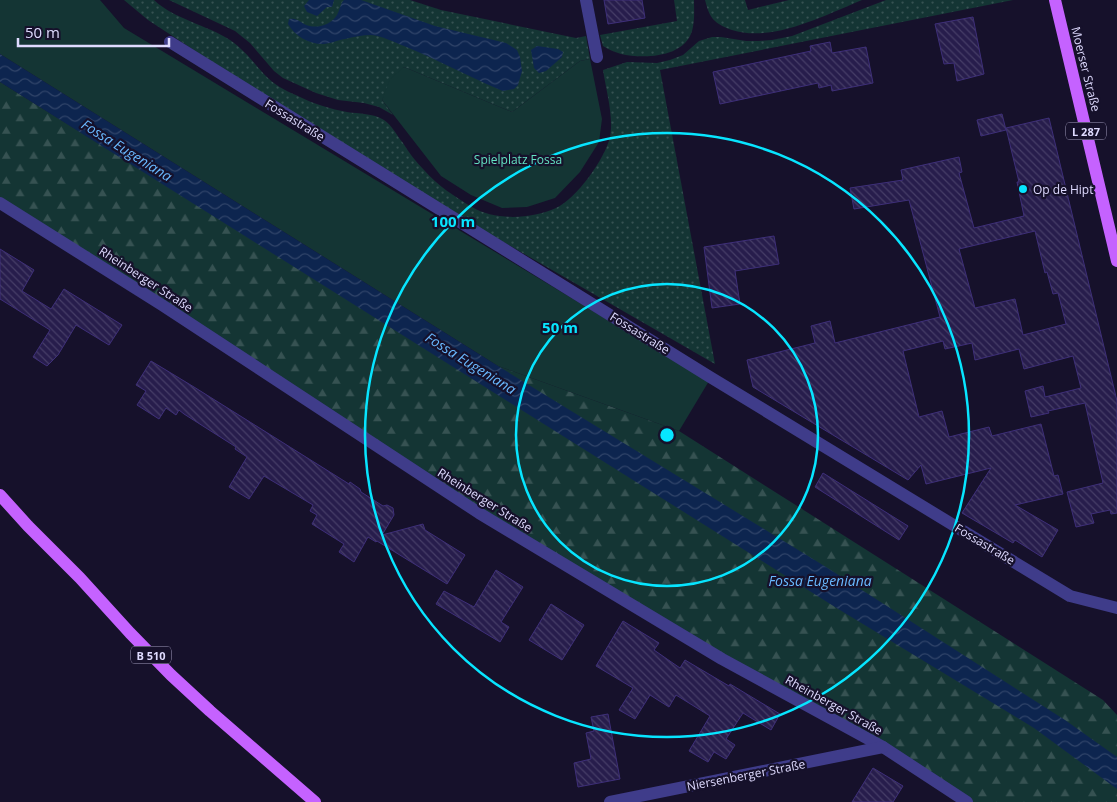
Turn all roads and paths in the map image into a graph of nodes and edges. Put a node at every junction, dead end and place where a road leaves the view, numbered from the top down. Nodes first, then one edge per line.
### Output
1 (586, 0) edge
2 (1055, 0) edge
3 (170, 42) dead end
4 (597, 57) dead end
5 (0, 203) edge
6 (1117, 261) edge
7 (0, 495) edge
8 (1117, 608) edge
9 (882, 747) junction
10 (315, 802) edge
11 (610, 802) edge
12 (967, 802) edge

1 - 4 street
2 - 6 main road, Moerser Straße / L 287
3 - 8 street, Fossastraße
5 - 9 street, Rheinberger Straße
7 - 10 main road, B 510
9 - 11 street, Niersenberger Straße
9 - 12 street, Rheinberger Straße

